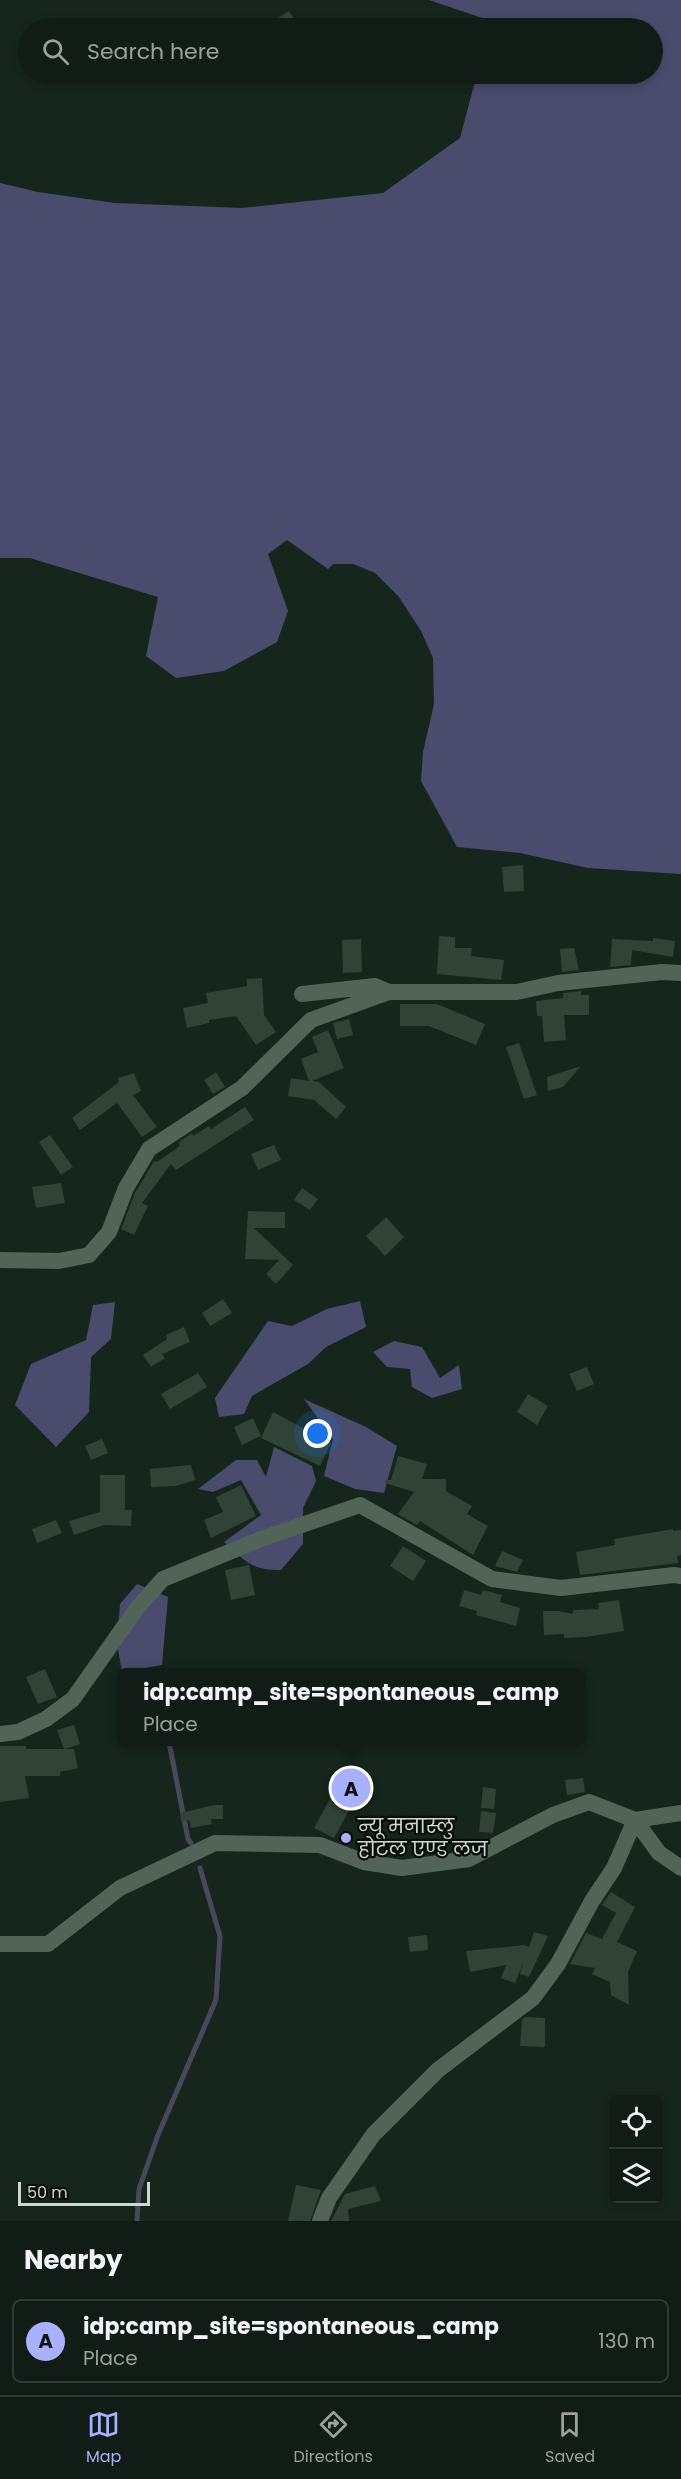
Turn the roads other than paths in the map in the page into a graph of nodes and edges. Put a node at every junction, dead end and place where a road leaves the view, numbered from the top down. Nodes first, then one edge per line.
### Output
1 (681, 974) edge
2 (389, 992) junction
3 (302, 994) dead end
4 (0, 1260) edge
5 (681, 1576) edge
6 (0, 1734) edge
7 (681, 1813) edge
8 (635, 1820) junction
9 (681, 1869) edge
10 (0, 1944) edge
11 (320, 2221) edge

1 - 2 street
2 - 3 street
2 - 4 street
5 - 6 street
7 - 8 street
8 - 9 street
8 - 10 street
8 - 11 street

